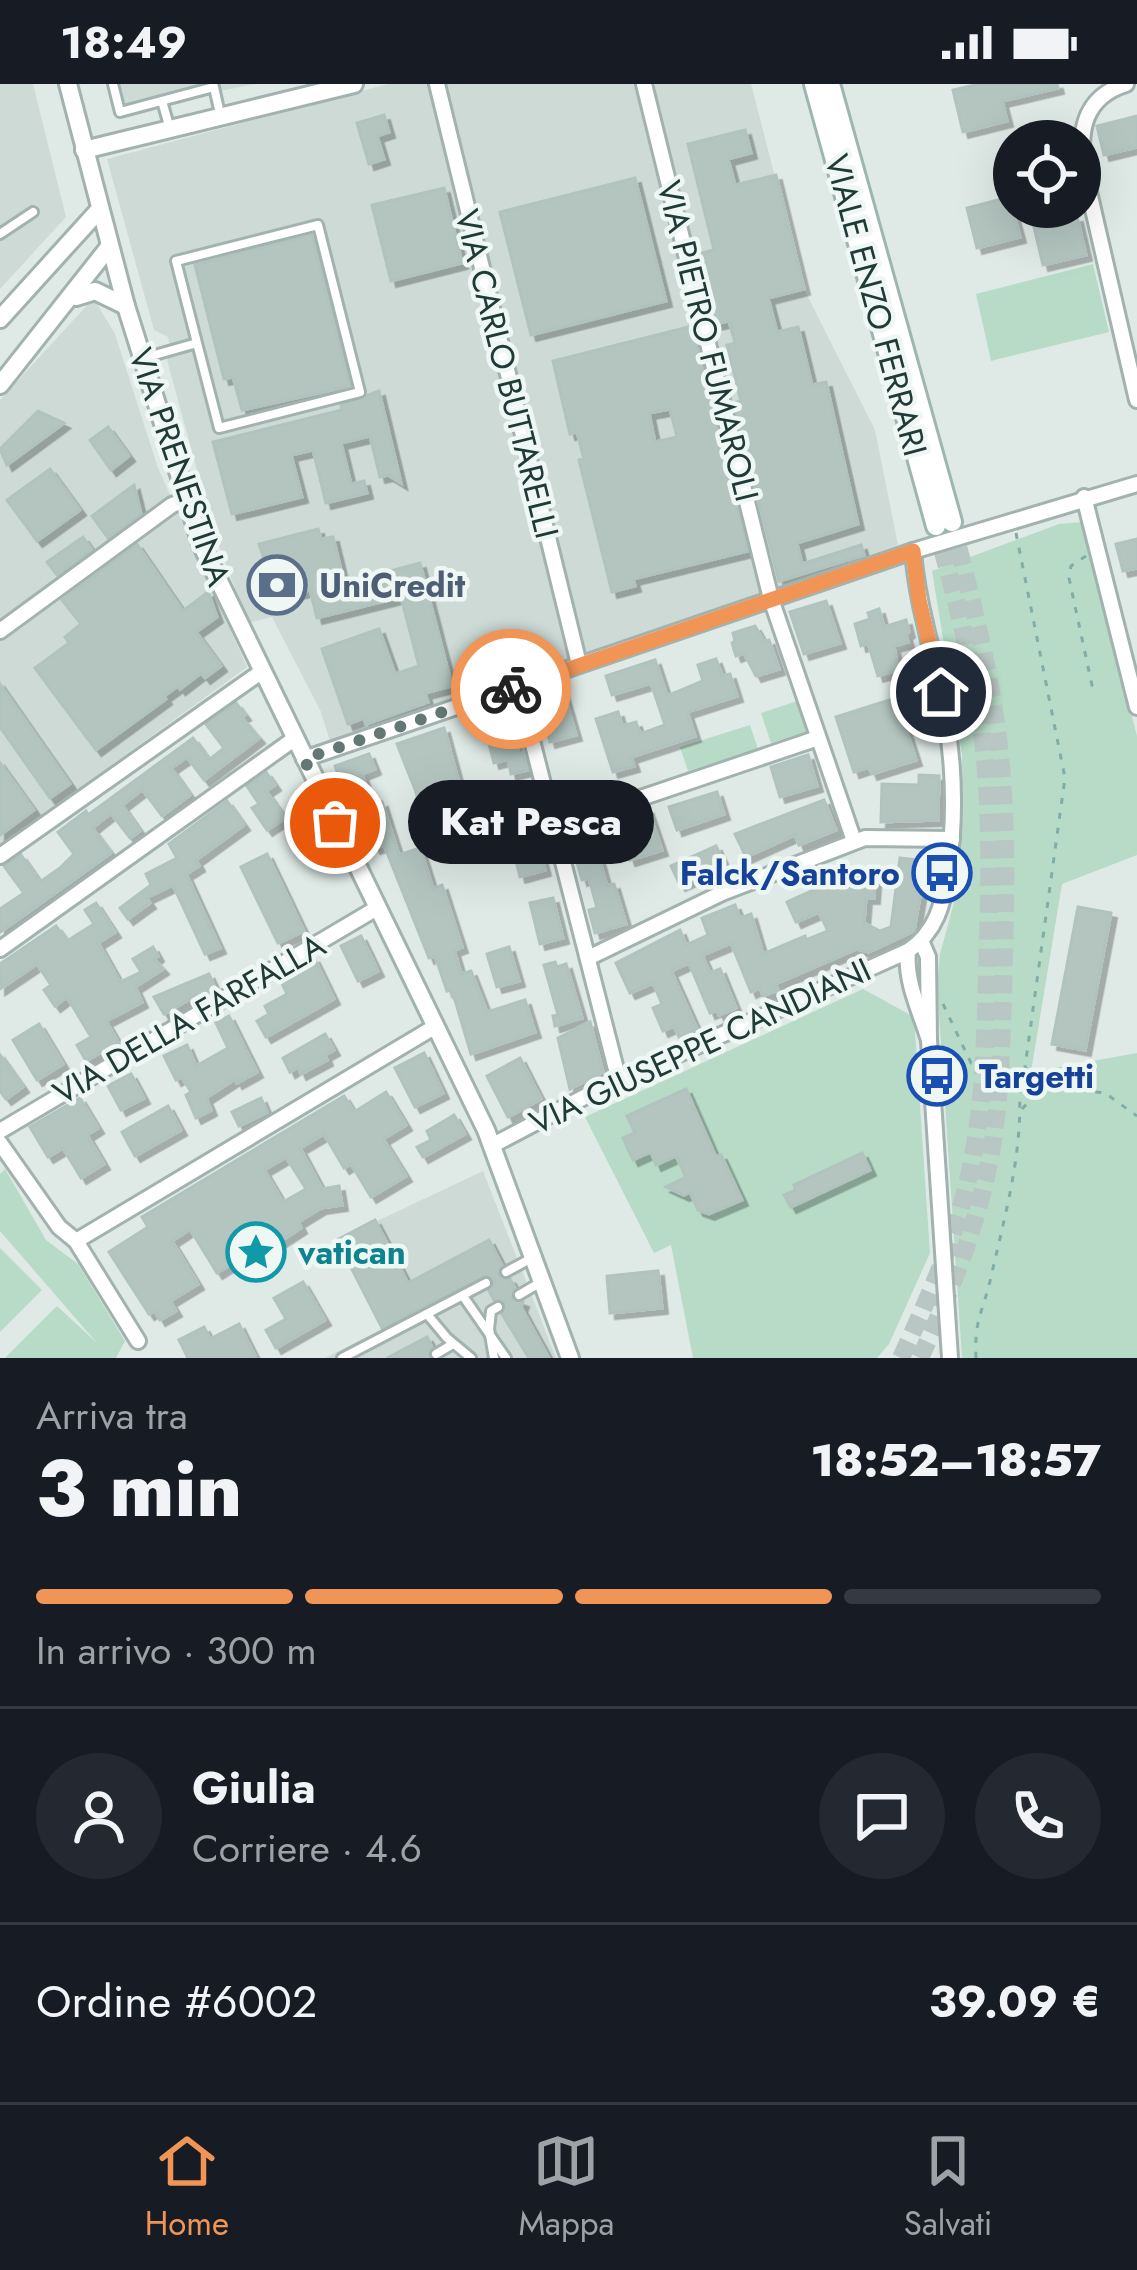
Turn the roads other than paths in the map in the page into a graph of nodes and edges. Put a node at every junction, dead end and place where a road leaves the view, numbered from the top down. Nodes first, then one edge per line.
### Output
1 (113, 84) edge
2 (354, 84) edge
3 (436, 84) edge
4 (644, 84) edge
5 (814, 84) edge
6 (830, 84) edge
7 (1126, 84) edge
8 (217, 85) edge
9 (68, 88) edge
10 (282, 93) edge
11 (162, 101) junction
12 (221, 117) junction
13 (170, 129) junction
14 (84, 150) junction
15 (99, 210) junction
16 (33, 212) dead end
17 (0, 234) edge
18 (109, 247) junction
19 (70, 301) junction
20 (126, 306) junction
21 (0, 320) edge
22 (197, 343) junction
23 (143, 358) junction
24 (0, 385) edge
25 (1137, 400) edge
26 (1137, 484) edge
27 (1084, 497) junction
28 (186, 500) junction
29 (913, 551) junction
30 (771, 598) junction
31 (0, 632) edge
32 (579, 664) junction
33 (261, 672) junction
34 (518, 686) junction
35 (1137, 707) edge
36 (818, 738) junction
37 (294, 739) junction
38 (304, 759) junction
39 (552, 828) junction
40 (952, 839) junction
41 (854, 841) junction
42 (0, 856) edge
43 (377, 908) junction
44 (915, 947) junction
45 (0, 949) edge
46 (587, 958) junction
47 (436, 1026) junction
48 (619, 1081) junction
49 (0, 1130) edge
50 (493, 1145) junction
51 (2, 1150) edge
52 (76, 1241) junction
53 (530, 1258) junction
54 (506, 1272) dead end
55 (541, 1282) junction
56 (485, 1283) dead end
57 (519, 1295) dead end
58 (463, 1296) junction
59 (498, 1307) dead end
60 (427, 1314) junction
61 (489, 1329) junction
62 (138, 1341) dead end
63 (450, 1341) junction
64 (434, 1350) dead end
65 (467, 1355) edge
66 (342, 1358) edge
67 (452, 1358) edge
68 (494, 1358) edge
69 (506, 1358) edge
70 (570, 1358) edge
71 (950, 1358) edge

1 - 11 lane
2 - 10 street
3 - 32 street, VIA CARLO BUTTARELLI
4 - 30 street, VIA PIETRO FUMAROLI
5 - 6 main road, VIALE ENZO FERRARI
7 - 25 street
8 - 11 lane
8 - 12 lane
9 - 14 street, VIA PRENESTINA
10 - 12 street
11 - 13 lane
12 - 13 street
13 - 14 street
14 - 15 street, VIA PRENESTINA
15 - 18 street, VIA PRENESTINA
15 - 21 street
16 - 17 lane
18 - 19 street
18 - 20 street, VIA PRENESTINA
19 - 20 street
19 - 24 street
20 - 23 street, VIA PRENESTINA
22 - 22 lane
22 - 23 lane
23 - 28 street, VIA PRENESTINA
26 - 27 street
27 - 29 street
27 - 35 street
28 - 31 street
28 - 33 street, VIA PRENESTINA
29 - 30 street
29 - 40 street
30 - 32 street
30 - 36 street, VIA PIETRO FUMAROLI
32 - 34 street
33 - 37 street, VIA PRENESTINA
33 - 42 street
34 - 38 street
34 - 39 street
36 - 39 street
36 - 41 street, VIA PIETRO FUMAROLI
37 - 38 street, VIA PRENESTINA
37 - 45 street
38 - 43 street, VIA PRENESTINA
39 - 46 street
40 - 41 street
40 - 44 street
41 - 46 street
43 - 47 street, VIA PRENESTINA
43 - 49 street, VIA DELLA FARFALLA
44 - 48 street, VIA GIUSEPPE CANDIANI
44 - 71 street
46 - 48 street
47 - 50 street, VIA PRENESTINA
47 - 52 street
48 - 50 street, VIA GIUSEPPE CANDIANI
50 - 53 street, VIA PRENESTINA
51 - 52 street
52 - 62 street
53 - 54 lane
53 - 55 street, VIA PRENESTINA
55 - 57 lane
55 - 70 street, VIA PRENESTINA
56 - 58 lane
58 - 60 lane
58 - 61 lane
59 - 61 lane
60 - 63 lane
60 - 66 lane
61 - 68 lane
61 - 69 lane
63 - 64 lane
63 - 65 lane
65 - 67 lane

